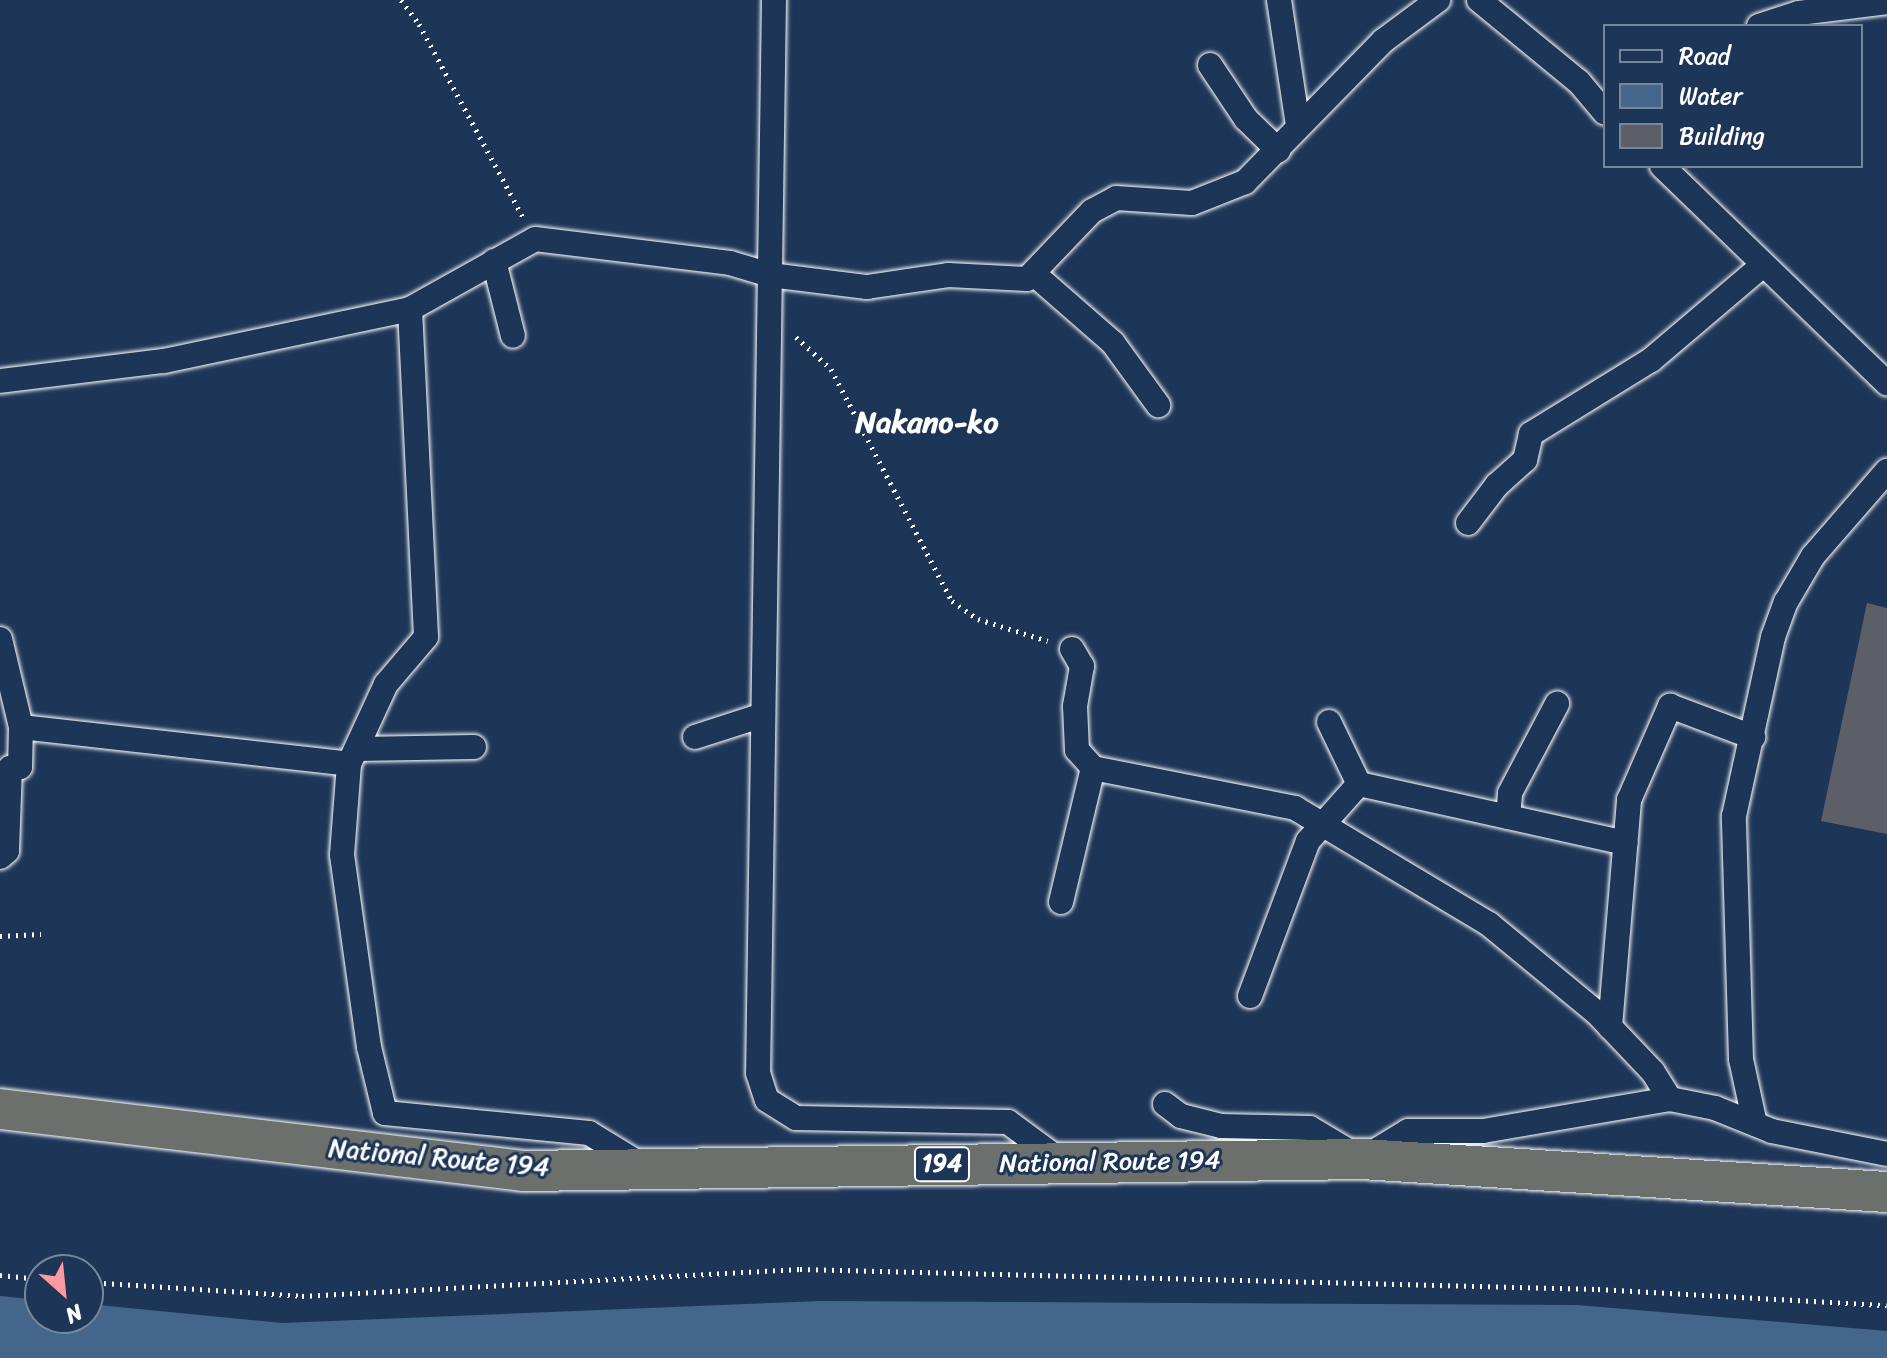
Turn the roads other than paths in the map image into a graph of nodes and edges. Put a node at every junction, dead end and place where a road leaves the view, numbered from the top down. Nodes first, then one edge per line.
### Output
1 (774, 0) edge
2 (1279, 0) edge
3 (1438, 0) edge
4 (1479, 0) edge
5 (1887, 2) edge
6 (1768, 24) edge
7 (1210, 65) dead end
8 (1596, 87) edge
9 (1603, 107) edge
10 (1298, 126) junction
11 (1278, 150) junction
12 (1664, 168) edge
13 (494, 261) junction
14 (1763, 265) junction
15 (1034, 274) junction
16 (770, 275) junction
17 (410, 309) junction
18 (513, 336) dead end
19 (0, 381) edge
20 (1887, 383) edge
21 (1158, 405) dead end
22 (1887, 471) edge
23 (1468, 523) dead end
24 (0, 639) edge
25 (1072, 649) road end
26 (1557, 704) dead end
27 (763, 715) junction
28 (1329, 722) dead end
29 (21, 727) junction
30 (695, 737) dead end
31 (1753, 737) junction
32 (474, 747) dead end
33 (353, 756) junction
34 (1093, 768) junction
35 (1359, 784) junction
36 (1508, 817) junction
37 (1322, 825) junction
38 (1626, 843) junction
39 (0, 857) edge
40 (1061, 902) dead end
41 (1250, 996) dead end
42 (1610, 1027) junction
43 (1670, 1099) junction
44 (1165, 1104) dead end
45 (0, 1109) edge
46 (1755, 1124) junction
47 (1887, 1154) edge
48 (1362, 1159) junction
49 (1063, 1163) junction
50 (649, 1169) junction
51 (1887, 1192) edge

1 - 16 street
2 - 10 street
3 - 10 street
4 - 8 street
5 - 6 street
7 - 11 street
8 - 9 street
10 - 11 street
11 - 15 street
12 - 14 street
13 - 16 street
13 - 17 street
13 - 18 street
14 - 20 street
14 - 23 street
15 - 16 street
15 - 21 street
16 - 27 street
17 - 19 street
17 - 33 street
22 - 31 street
24 - 29 street
25 - 34 street
26 - 36 street
27 - 30 street
27 - 49 street
28 - 35 street
29 - 33 street
29 - 39 street
31 - 38 street
31 - 46 street
32 - 33 street
33 - 50 street
34 - 37 street
34 - 40 street
35 - 36 street
35 - 37 street
36 - 38 street
37 - 41 street
37 - 42 street
38 - 42 street
42 - 43 street
43 - 46 street
43 - 48 street
44 - 48 street
45 - 50 highway, National Route 194 / 194
46 - 47 street
48 - 49 highway, National Route 194 / 194
48 - 51 highway, National Route 194 / 194
49 - 50 highway, National Route 194 / 194

